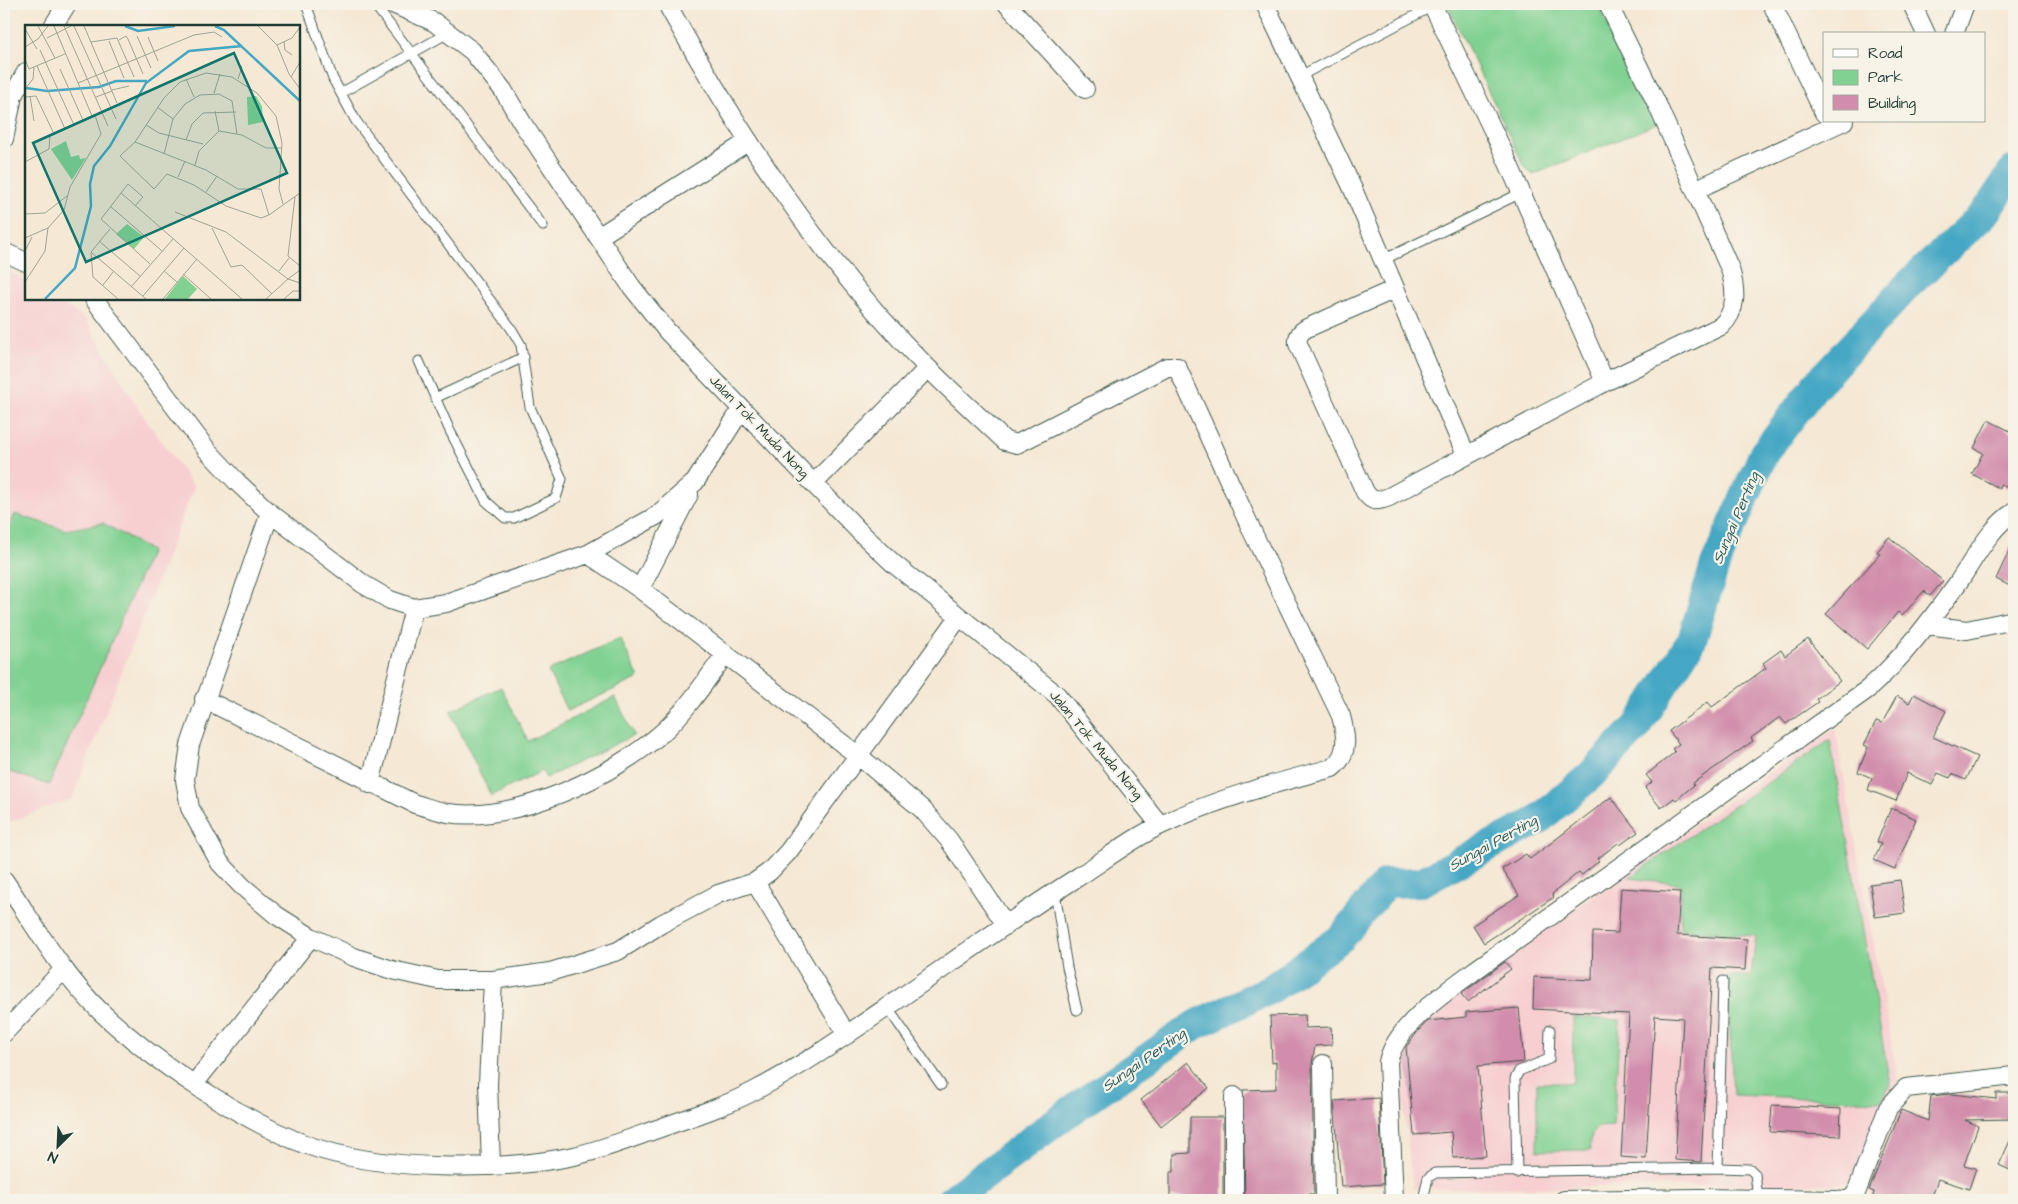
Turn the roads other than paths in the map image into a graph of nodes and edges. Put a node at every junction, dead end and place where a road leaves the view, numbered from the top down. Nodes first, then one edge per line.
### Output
1 (66, 4) edge
2 (306, 4) edge
3 (374, 4) edge
4 (393, 4) edge
5 (667, 4) edge
6 (1008, 4) edge
7 (1265, 4) edge
8 (1608, 4) edge
9 (1772, 4) edge
10 (1912, 4) edge
11 (1965, 4) edge
12 (1432, 5) edge
13 (54, 25) edge
14 (448, 32) junction
15 (1925, 32) edge
16 (1955, 32) edge
17 (413, 54) junction
18 (25, 74) edge
19 (1300, 76) junction
20 (1084, 89) dead end
21 (341, 93) junction
22 (13, 95) junction
23 (1823, 103) edge
24 (4, 112) edge
25 (1830, 122) edge
26 (4, 139) edge
27 (749, 141) junction
28 (1695, 190) junction
29 (1521, 193) junction
30 (543, 226) dead end
31 (598, 237) junction
32 (4, 252) edge
33 (1383, 260) junction
34 (25, 262) edge
35 (1395, 289) junction
36 (95, 300) edge
37 (524, 357) junction
38 (419, 361) dead end
39 (928, 368) junction
40 (1605, 382) junction
41 (435, 398) junction
42 (741, 410) junction
43 (1466, 455) junction
44 (695, 482) junction
45 (814, 483) junction
46 (2014, 512) edge
47 (270, 513) junction
48 (588, 554) junction
49 (640, 589) junction
50 (414, 608) junction
51 (959, 617) junction
52 (2014, 620) edge
53 (1927, 625) junction
54 (725, 655) junction
55 (204, 699) junction
56 (860, 757) junction
57 (370, 784) junction
58 (1160, 825) junction
59 (4, 880) edge
60 (755, 882) junction
61 (1056, 892) junction
62 (1006, 925) junction
63 (311, 938) junction
64 (64, 969) junction
65 (493, 980) junction
66 (1723, 981) dead end
67 (887, 1007) junction
68 (1077, 1010) dead end
69 (1550, 1030) dead end
70 (4, 1032) edge
71 (847, 1035) junction
72 (1323, 1064) dead end
73 (2014, 1076) edge
74 (194, 1084) junction
75 (941, 1085) dead end
76 (1234, 1096) dead end
77 (491, 1165) junction
78 (1718, 1168) junction
79 (1517, 1173) junction
80 (1758, 1198) junction
81 (1699, 1199) edge
82 (1234, 1200) edge
83 (1325, 1200) edge
84 (1394, 1200) edge
85 (1423, 1200) edge
86 (1564, 1200) edge
87 (1606, 1200) edge
88 (1809, 1200) edge
89 (1837, 1200) edge
90 (1845, 1200) edge

1 - 13 street
2 - 21 lane
3 - 17 lane
4 - 14 street, Jalan Tok Muda Nong
5 - 27 street
6 - 20 street
7 - 19 street
8 - 28 street
9 - 23 street
10 - 15 street
11 - 16 street
12 - 19 lane
12 - 29 street
14 - 17 lane
14 - 31 street, Jalan Tok Muda Nong
17 - 21 lane
17 - 30 lane
18 - 22 street
19 - 33 street
21 - 37 lane
22 - 24 street
22 - 26 street
25 - 28 street
27 - 31 street
27 - 39 street
28 - 40 street
29 - 33 lane
29 - 40 street
31 - 42 street, Jalan Tok Muda Nong
32 - 34 street
33 - 35 street
35 - 43 street
35 - 43 street
36 - 47 street
37 - 41 lane
37 - 41 lane
38 - 41 lane
39 - 45 street
39 - 58 street
40 - 43 street
42 - 44 street
42 - 45 street, Jalan Tok Muda Nong
44 - 48 street
44 - 49 street
45 - 51 street, Jalan Tok Muda Nong
46 - 53 street
47 - 50 street
47 - 55 street
48 - 49 street
48 - 50 street
49 - 54 street
50 - 57 street
51 - 56 street
51 - 58 street, Jalan Tok Muda Nong
52 - 53 street
53 - 84 street
54 - 56 street
54 - 57 street
55 - 57 street
55 - 63 street
56 - 60 street
56 - 62 street
58 - 61 street
59 - 64 street
60 - 65 street
60 - 71 street
61 - 62 street
61 - 68 lane
62 - 67 street
63 - 65 street
63 - 74 street
64 - 70 street
64 - 74 street
65 - 77 street
66 - 78 lane
67 - 71 street
67 - 75 lane
69 - 79 lane
71 - 77 street
72 - 83 street
73 - 90 street
74 - 77 street
76 - 82 street
78 - 79 lane
78 - 80 lane
79 - 85 lane
80 - 81 street
80 - 88 street
81 - 87 street
86 - 87 street
88 - 89 street

